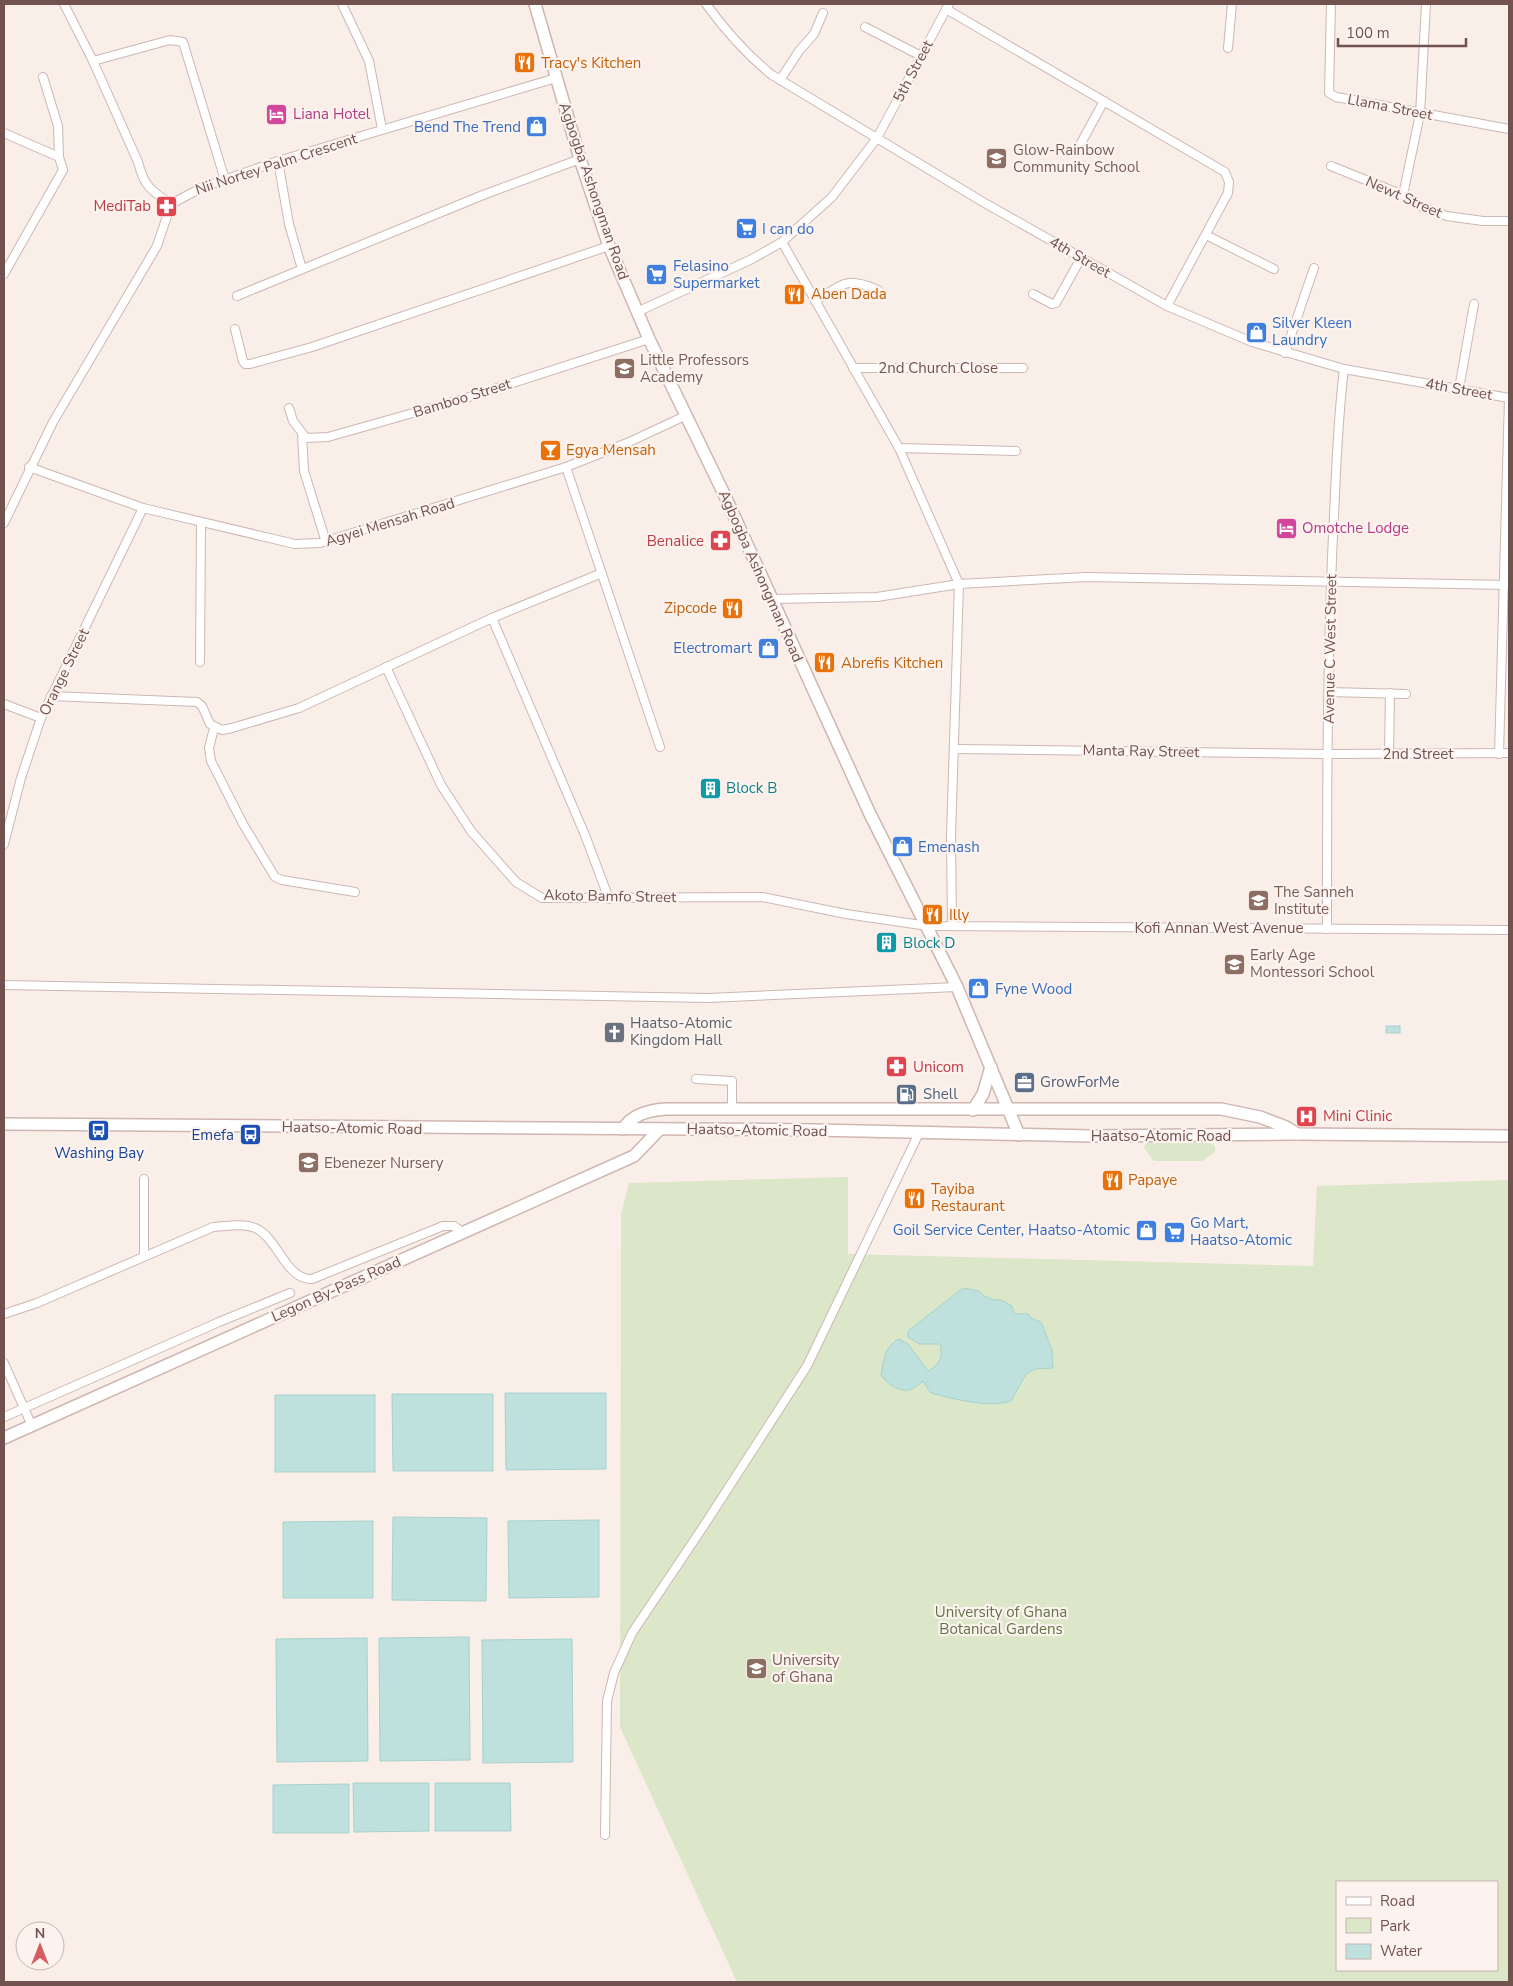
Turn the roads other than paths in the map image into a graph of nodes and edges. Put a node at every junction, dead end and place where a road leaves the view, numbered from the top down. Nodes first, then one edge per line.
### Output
1 (64, 4) edge
2 (342, 4) edge
3 (535, 4) edge
4 (706, 4) edge
5 (1232, 4) edge
6 (1330, 4) edge
7 (1426, 4) edge
8 (947, 6) edge
9 (823, 14) dead end
10 (865, 27) dead end
11 (1228, 48) dead end
12 (920, 56) junction
13 (94, 61) junction
14 (43, 77) dead end
15 (556, 78) junction
16 (780, 80) junction
17 (1104, 101) junction
18 (1420, 114) junction
19 (1509, 129) edge
20 (382, 130) junction
21 (4, 133) edge
22 (877, 138) junction
23 (1082, 143) dead end
24 (59, 157) junction
25 (580, 159) junction
26 (278, 160) junction
27 (1331, 166) dead end
28 (225, 180) junction
29 (1403, 195) junction
30 (171, 204) junction
31 (1509, 221) edge
32 (1206, 235) junction
33 (782, 242) junction
34 (609, 246) junction
35 (1082, 258) junction
36 (1314, 268) dead end
37 (302, 269) junction
38 (1274, 269) dead end
39 (4, 274) edge
40 (878, 290) dead end
41 (1033, 294) dead end
42 (237, 296) dead end
43 (815, 301) junction
44 (1474, 304) dead end
45 (1167, 306) junction
46 (637, 312) junction
47 (235, 329) dead end
48 (648, 339) junction
49 (1285, 353) junction
50 (853, 368) junction
51 (1023, 368) dead end
52 (1344, 369) junction
53 (1459, 389) junction
54 (1509, 398) edge
55 (290, 408) dead end
56 (686, 415) junction
57 (302, 434) junction
58 (899, 448) junction
59 (1016, 451) dead end
60 (30, 467) junction
61 (566, 467) junction
62 (143, 508) junction
63 (4, 523) edge
64 (201, 523) junction
65 (326, 542) junction
66 (602, 573) junction
67 (1331, 581) junction
68 (960, 584) junction
69 (1507, 585) edge
70 (771, 599) junction
71 (492, 618) junction
72 (200, 662) dead end
73 (386, 667) junction
74 (1329, 692) junction
75 (1390, 694) junction
76 (1406, 694) dead end
77 (51, 696) junction
78 (4, 704) edge
79 (41, 718) junction
80 (214, 728) junction
81 (660, 747) dead end
82 (954, 749) junction
83 (1327, 754) junction
84 (1389, 754) junction
85 (1500, 754) junction
86 (1509, 754) edge
87 (4, 844) edge
88 (355, 892) dead end
89 (609, 899) junction
90 (928, 926) junction
91 (952, 926) junction
92 (1327, 929) junction
93 (1509, 930) edge
94 (4, 985) edge
95 (957, 987) junction
96 (991, 1067) junction
97 (696, 1079) dead end
98 (732, 1109) junction
99 (973, 1110) junction
100 (1009, 1110) junction
101 (4, 1124) edge
102 (623, 1129) junction
103 (660, 1129) junction
104 (919, 1133) junction
105 (1298, 1134) junction
106 (1019, 1135) junction
107 (1509, 1136) edge
108 (144, 1179) dead end
109 (464, 1234) junction
110 (144, 1256) junction
111 (290, 1293) dead end
112 (4, 1314) edge
113 (4, 1363) edge
114 (23, 1408) junction
115 (4, 1417) edge
116 (32, 1426) junction
117 (4, 1438) edge
118 (606, 1835) dead end

1 - 13 street
2 - 20 street
3 - 15 street, Agbogba Ashongman Road
4 - 16 street, 4th Street
5 - 11 street
6 - 18 street, Llama Street
7 - 18 street
8 - 12 street, 5th Street
8 - 17 street
9 - 16 street
10 - 12 street
12 - 22 street, 5th Street
13 - 28 street
13 - 30 street
14 - 24 street
15 - 20 street, Nii Nortey Palm Crescent
15 - 25 street, Agbogba Ashongman Road
16 - 22 street, 4th Street
17 - 23 street
17 - 32 street
18 - 19 street, Llama Street
18 - 29 street
20 - 26 street, Nii Nortey Palm Crescent
21 - 24 street
22 - 33 street, 5th Street
22 - 35 street, 4th Street
24 - 39 street
25 - 34 street, Agbogba Ashongman Road
25 - 37 street
26 - 28 street, Nii Nortey Palm Crescent
26 - 37 street
27 - 29 street, Newt Street
28 - 30 street, Nii Nortey Palm Crescent
29 - 31 street, Newt Street
30 - 60 street
32 - 38 street
32 - 45 street
33 - 43 street
33 - 46 street, 5th Street
34 - 46 street, Agbogba Ashongman Road
34 - 47 street
35 - 41 street
35 - 45 street, 4th Street
36 - 49 street
37 - 42 street
40 - 43 street
43 - 50 street
44 - 53 street
45 - 49 street, 4th Street
46 - 48 street, Agbogba Ashongman Road
48 - 56 street, Agbogba Ashongman Road
48 - 57 street, Bamboo Street
49 - 52 street, 4th Street
50 - 51 street, 2nd Church Close
50 - 58 street
52 - 53 street, 4th Street
52 - 67 street, Avenue C West Street
53 - 54 street, 4th Street
54 - 69 street
55 - 57 street
56 - 61 street, Agyei Mensah Road
56 - 70 street, Agbogba Ashongman Road
57 - 65 street
58 - 59 street
58 - 68 street
60 - 62 street, Agyei Mensah Road
60 - 63 street
61 - 65 street, Agyei Mensah Road
61 - 66 street
62 - 64 street, Agyei Mensah Road
62 - 77 street, Orange Street
64 - 65 street, Agyei Mensah Road
64 - 72 street
66 - 71 street
66 - 81 street
67 - 68 street
67 - 69 street
67 - 74 street, Avenue C West Street
68 - 70 street
68 - 82 street
69 - 85 street
70 - 90 street, Agbogba Ashongman Road
71 - 73 street
71 - 89 street
73 - 80 street
73 - 89 street, Akoto Bamfo Street
74 - 75 street
74 - 83 street, Avenue C West Street
75 - 76 street
75 - 84 street
77 - 79 street, Orange Street
77 - 80 street
78 - 79 street
79 - 87 street, Orange Street
80 - 88 street
82 - 83 street, Manta Ray Street
82 - 91 street
83 - 84 street, 2nd Street
83 - 92 street, Avenue C West Street
84 - 85 street, 2nd Street
85 - 86 street, 2nd Street
89 - 90 street, Akoto Bamfo Street
90 - 91 street, Kofi Annan West Avenue
90 - 95 street, Agbogba Ashongman Road
91 - 92 street, Kofi Annan West Avenue
92 - 93 street, Kofi Annan West Avenue
94 - 95 street
95 - 96 street, Agbogba Ashongman Road
96 - 99 street
96 - 100 street, Agbogba Ashongman Road
97 - 98 street
98 - 99 street
98 - 102 street
99 - 100 street
100 - 105 street
100 - 106 street, Agbogba Ashongman Road
101 - 102 street, Haatso-Atomic Road
102 - 103 street, Haatso-Atomic Road
103 - 104 street, Haatso-Atomic Road
103 - 109 street, Legon By-Pass Road
104 - 106 street, Haatso-Atomic Road
104 - 118 street
105 - 106 street, Haatso-Atomic Road
105 - 107 street, Haatso-Atomic Road
108 - 110 street
109 - 110 street
109 - 116 street, Legon By-Pass Road
110 - 112 street
111 - 114 street
113 - 114 street
114 - 115 street
114 - 116 street
116 - 117 street, Legon By-Pass Road

